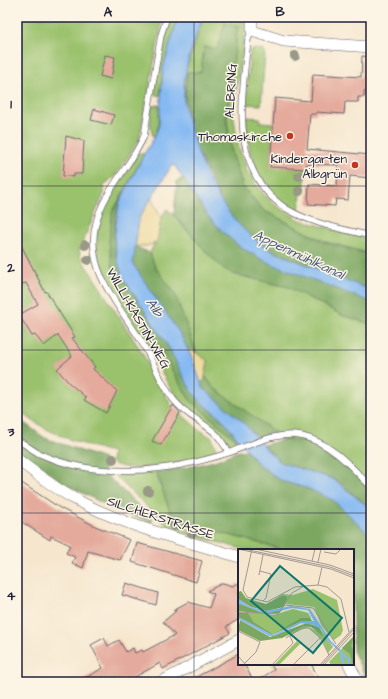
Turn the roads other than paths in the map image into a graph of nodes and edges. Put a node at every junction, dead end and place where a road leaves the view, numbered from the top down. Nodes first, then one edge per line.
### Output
1 (167, 17) edge
2 (252, 17) edge
3 (252, 31) junction
4 (371, 47) edge
5 (371, 236) edge
6 (17, 440) edge
7 (226, 453) junction
8 (17, 459) edge
9 (371, 487) edge
10 (238, 556) edge
11 (238, 641) edge
12 (350, 665) edge
13 (161, 682) edge
14 (358, 682) edge

1 - 7 lane, WILLI-KASTIN-WEG
2 - 3 street, ALBRING
3 - 4 street
3 - 5 lane, ALBRING
6 - 7 lane
7 - 9 lane
8 - 10 street, SILCHERSTRASSE
11 - 13 street
12 - 14 street

